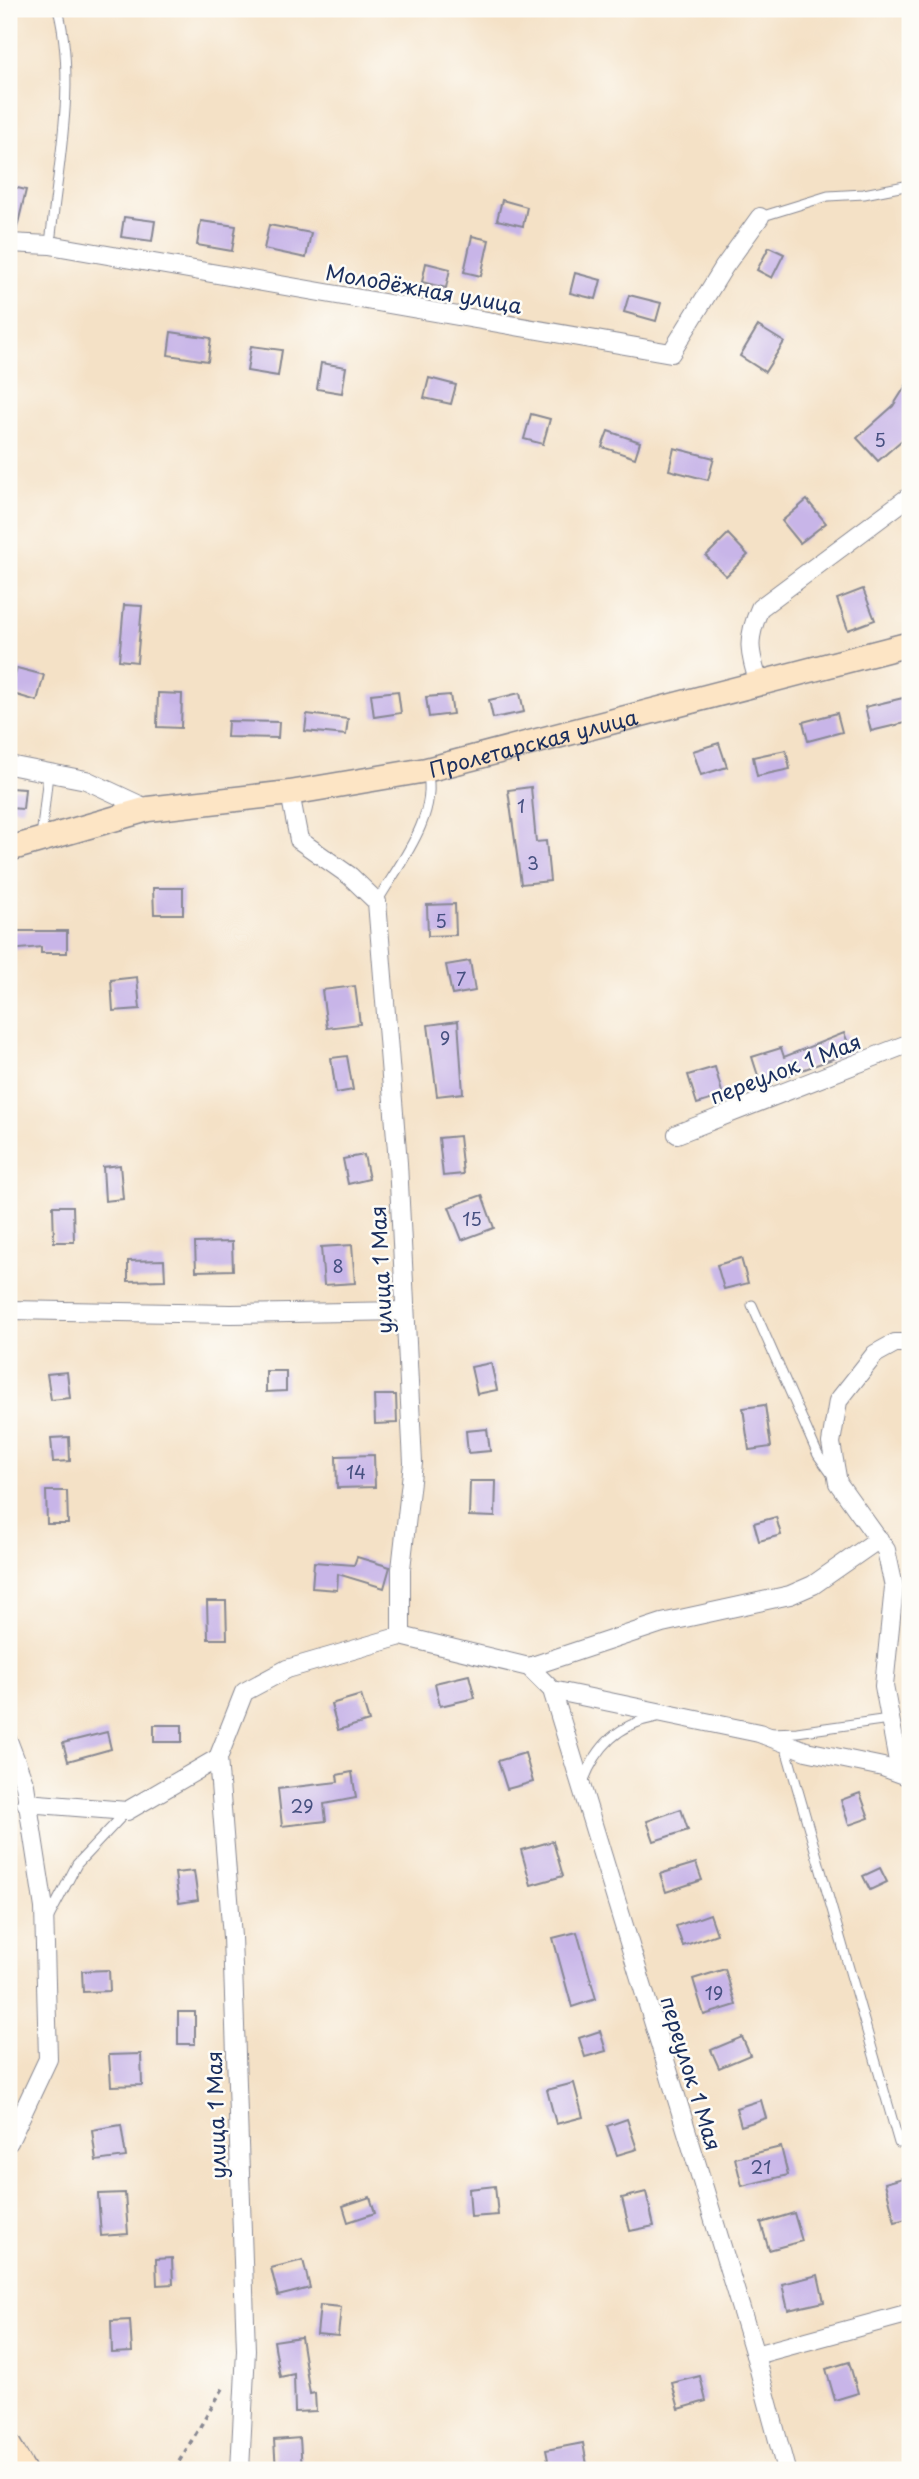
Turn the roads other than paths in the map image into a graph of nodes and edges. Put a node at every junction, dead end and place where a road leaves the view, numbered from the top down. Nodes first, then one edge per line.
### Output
1 (58, 9) edge
2 (910, 185) edge
3 (760, 217) joint
4 (9, 243) edge
5 (50, 246) junction
6 (910, 496) edge
7 (910, 644) edge
8 (759, 684) junction
9 (9, 765) edge
10 (426, 770) junction
11 (48, 774) junction
12 (290, 793) junction
13 (148, 808) junction
14 (41, 840) junction
15 (9, 849) edge
16 (377, 902) junction
17 (910, 1043) edge
18 (677, 1134) dead end
19 (752, 1305) dead end
20 (9, 1310) edge
21 (405, 1311) junction
22 (904, 1343) dead end
23 (838, 1483) junction
24 (879, 1539) junction
25 (401, 1636) junction
26 (529, 1667) junction
27 (552, 1690) junction
28 (670, 1715) junction
29 (889, 1719) junction
30 (759, 1733) junction
31 (9, 1743) edge
32 (785, 1744) junction
33 (218, 1759) junction
34 (905, 1774) edge
35 (581, 1786) junction
36 (26, 1803) junction
37 (128, 1810) junction
38 (45, 1926) junction
39 (9, 2142) edge
40 (899, 2144) dead end
41 (910, 2313) edge
42 (755, 2356) junction
43 (9, 2446) edge
44 (23, 2470) edge
45 (240, 2470) edge
46 (786, 2470) edge

1 - 5 lane
2 - 3 lane
3 - 5 street, Молодёжная улица
4 - 5 street, Молодёжная улица
6 - 8 street
7 - 8 street, Пролетарская улица
8 - 10 street, Пролетарская улица
9 - 11 street
10 - 12 street, Пролетарская улица
10 - 16 lane
11 - 13 street
11 - 14 lane
12 - 13 street, Пролетарская улица
12 - 16 street
13 - 14 street, Пролетарская улица
14 - 15 street, Пролетарская улица
16 - 21 street, улица 1 Мая
17 - 18 street, переулок 1 Мая
19 - 23 lane
20 - 21 street
21 - 25 street, улица 1 Мая
22 - 23 street
23 - 24 street
24 - 26 street
24 - 29 street
25 - 26 street
25 - 33 street
26 - 27 street
27 - 28 street
27 - 35 street, переулок 1 Мая
28 - 30 street
28 - 35 lane
29 - 30 lane
29 - 34 street
30 - 32 street
31 - 36 street
32 - 34 street
32 - 40 lane
33 - 37 street
33 - 45 street, улица 1 Мая
35 - 42 street, переулок 1 Мая
36 - 37 street
36 - 38 street
37 - 38 lane
38 - 39 street
41 - 42 street
42 - 46 street, переулок 1 Мая
43 - 44 street

